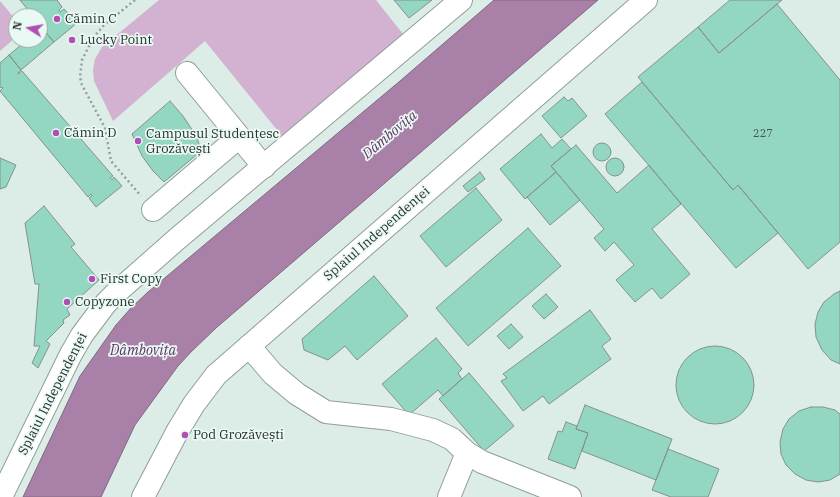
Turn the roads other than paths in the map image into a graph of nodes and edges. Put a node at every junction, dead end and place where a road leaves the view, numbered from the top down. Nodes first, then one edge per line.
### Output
1 (646, 0) edge
2 (453, 2) edge
3 (187, 73) dead end
4 (239, 137) junction
5 (264, 166) junction
6 (152, 210) road end
7 (249, 346) junction
8 (467, 453) junction
9 (146, 496) edge
10 (2, 497) edge
11 (449, 497) edge
12 (570, 497) edge

1 - 7 main road, Splaiul Independenței
2 - 5 main road, Splaiul Independenței
3 - 4 main road
4 - 5 main road
4 - 6 main road
5 - 10 main road, Splaiul Independenței
7 - 8 main road
7 - 9 main road, Splaiul Independenței
8 - 11 main road
8 - 12 main road

